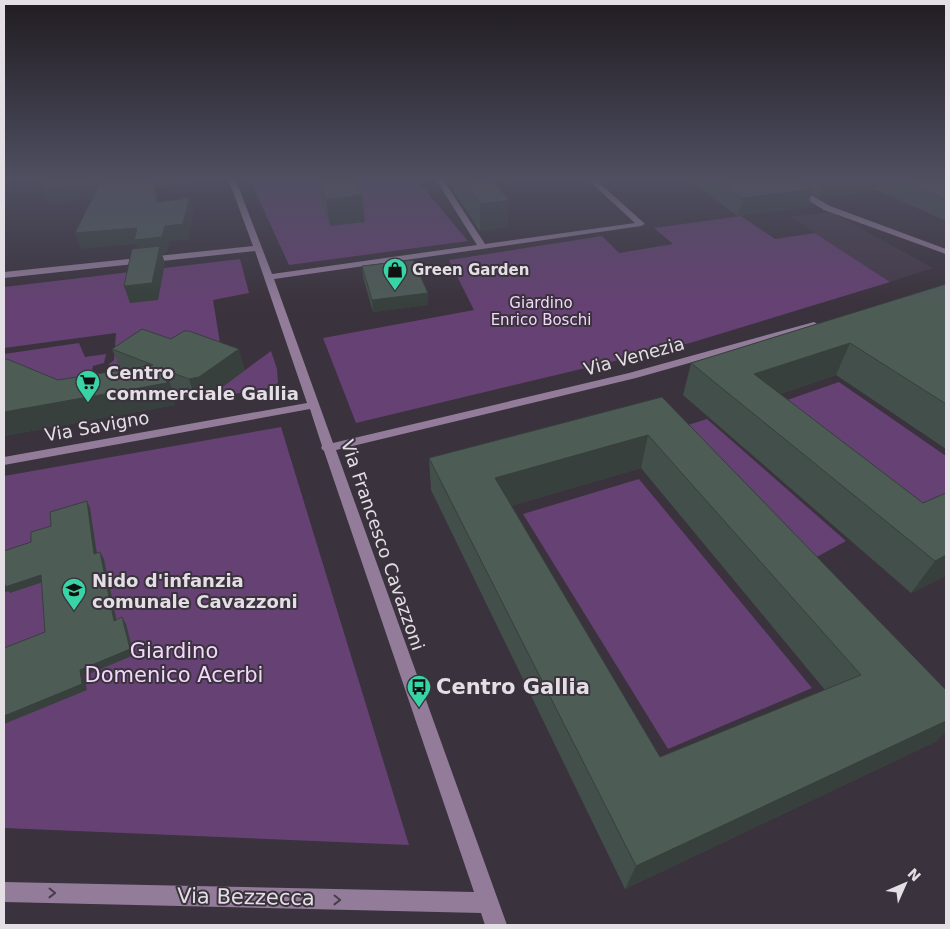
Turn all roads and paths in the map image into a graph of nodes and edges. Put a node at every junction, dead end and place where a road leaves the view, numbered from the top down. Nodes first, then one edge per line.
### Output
1 (248, 221) edge
2 (466, 221) edge
3 (638, 221) edge
4 (863, 221) edge
5 (482, 246) junction
6 (258, 248) junction
7 (946, 252) edge
8 (4, 275) edge
9 (269, 277) junction
10 (822, 323) edge
11 (314, 405) junction
12 (327, 448) junction
13 (4, 461) edge
14 (4, 892) edge
15 (488, 903) junction
16 (496, 925) edge

1 - 6 street, Via Francesco Cavazzoni
2 - 5 street
3 - 5 street
4 - 7 street
5 - 9 street
6 - 8 street
6 - 9 street, Via Francesco Cavazzoni
9 - 11 street, Via Francesco Cavazzoni
10 - 12 street, Via Venezia
11 - 12 street, Via Francesco Cavazzoni
11 - 13 street, Via Savigno
12 - 15 street, Via Francesco Cavazzoni
14 -> 15 street, Via Bezzecca
15 - 16 street, Via Francesco Cavazzoni

